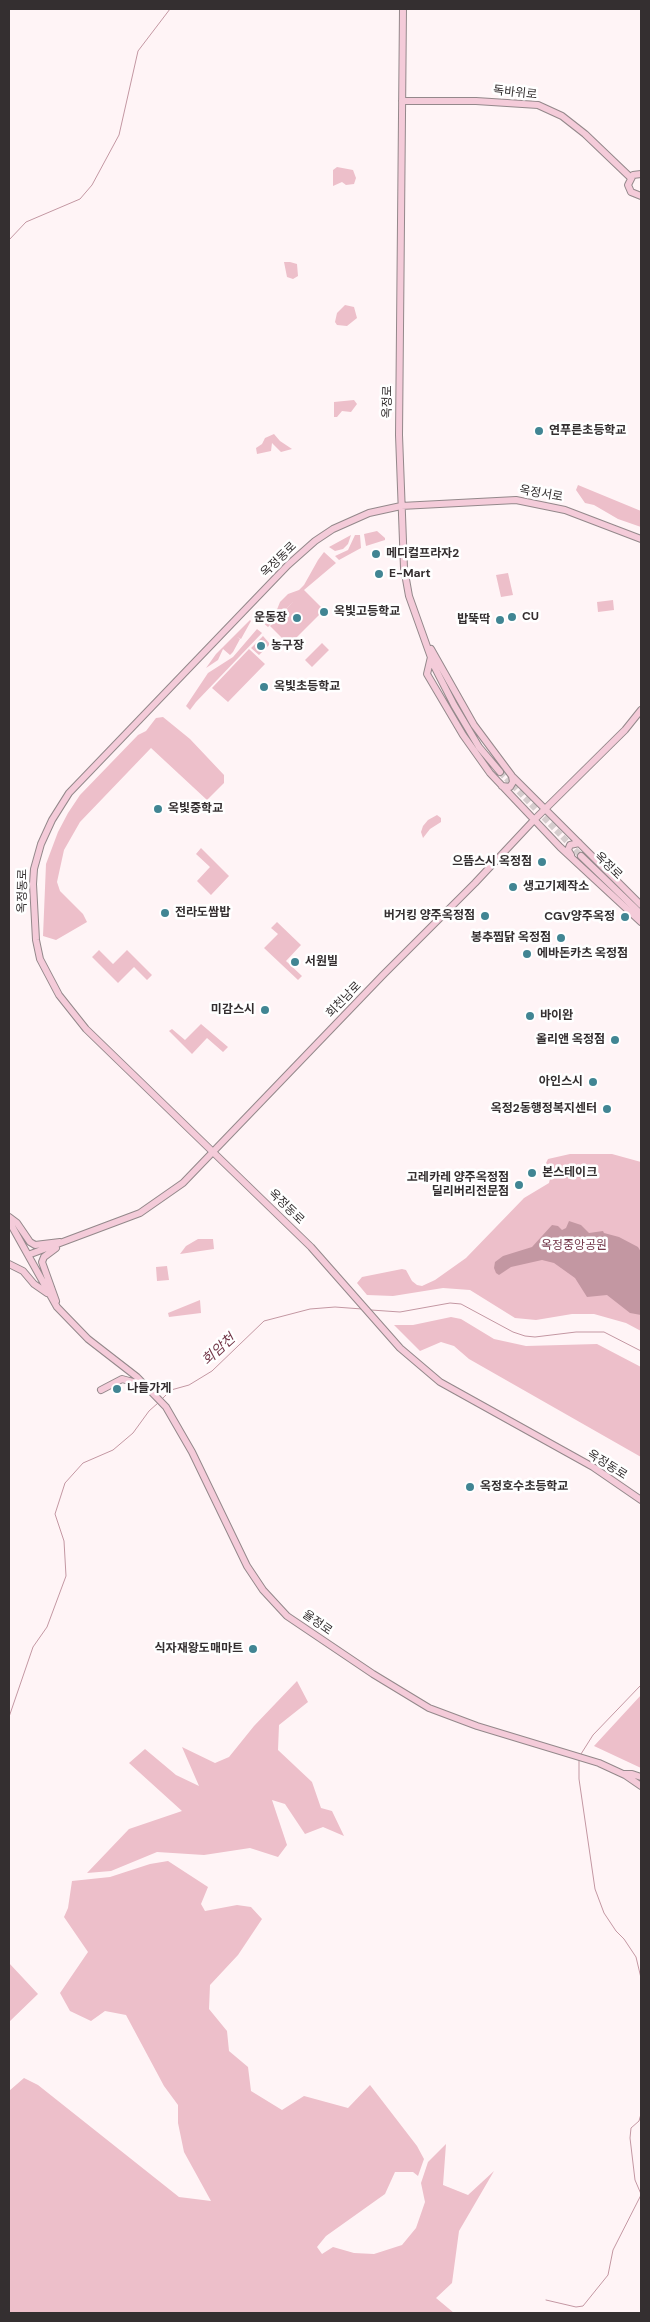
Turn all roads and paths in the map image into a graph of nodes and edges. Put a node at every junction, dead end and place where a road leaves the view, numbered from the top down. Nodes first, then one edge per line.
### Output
1 (403, 9) edge
2 (402, 101) junction
3 (641, 174) edge
4 (630, 178) junction
5 (641, 196) edge
6 (401, 506) junction
7 (641, 539) edge
8 (426, 641) junction
9 (431, 656) junction
10 (641, 710) edge
11 (500, 772) tunnel mouth
12 (512, 776) junction
13 (502, 786) junction
14 (545, 809) junction
15 (534, 820) junction
16 (579, 843) junction
17 (571, 856) junction
18 (581, 856) tunnel mouth
19 (641, 905) edge
20 (641, 914) edge
21 (641, 922) edge
22 (213, 1152) junction
23 (9, 1219) edge
24 (66, 1242) junction
25 (28, 1255) junction
26 (9, 1264) edge
27 (50, 1296) junction
28 (57, 1307) junction
29 (146, 1385) junction
30 (101, 1390) dead end
31 (641, 1500) edge
32 (622, 1774) junction
33 (641, 1777) edge
34 (641, 1786) edge

1 - 2 main road, 옥정로
2 - 4 main road, 독바위로
2 - 6 main road, 옥정로
3 - 4 main road
4 - 5 main road, 독바위로
6 - 7 main road, 옥정서로
6 - 8 main road, 옥정로
6 - 22 main road, 옥정동로
8 - 9 main road, 옥정로
8 - 12 main road
9 - 11 main road, 옥정로
9 - 13 main road
10 - 14 main road, 회천남로
12 - 13 main road
12 - 14 main road
13 - 15 main road
14 - 15 main road, 회천남로
14 - 16 main road
15 - 17 main road
15 - 22 main road, 회천남로
16 - 17 main road
16 - 19 main road
17 - 21 main road
18 - 20 main road, 옥정로
22 - 24 main road, 회천남로
22 - 31 main road, 옥정동로
23 - 24 main road
23 - 25 main road
24 - 25 main road, 회천남로
24 - 28 main road
25 - 27 main road
26 - 27 main road
27 - 28 main road
28 - 29 main road, 율정로
29 - 30 main road
29 - 32 main road, 율정로
32 - 33 main road
32 - 34 main road

